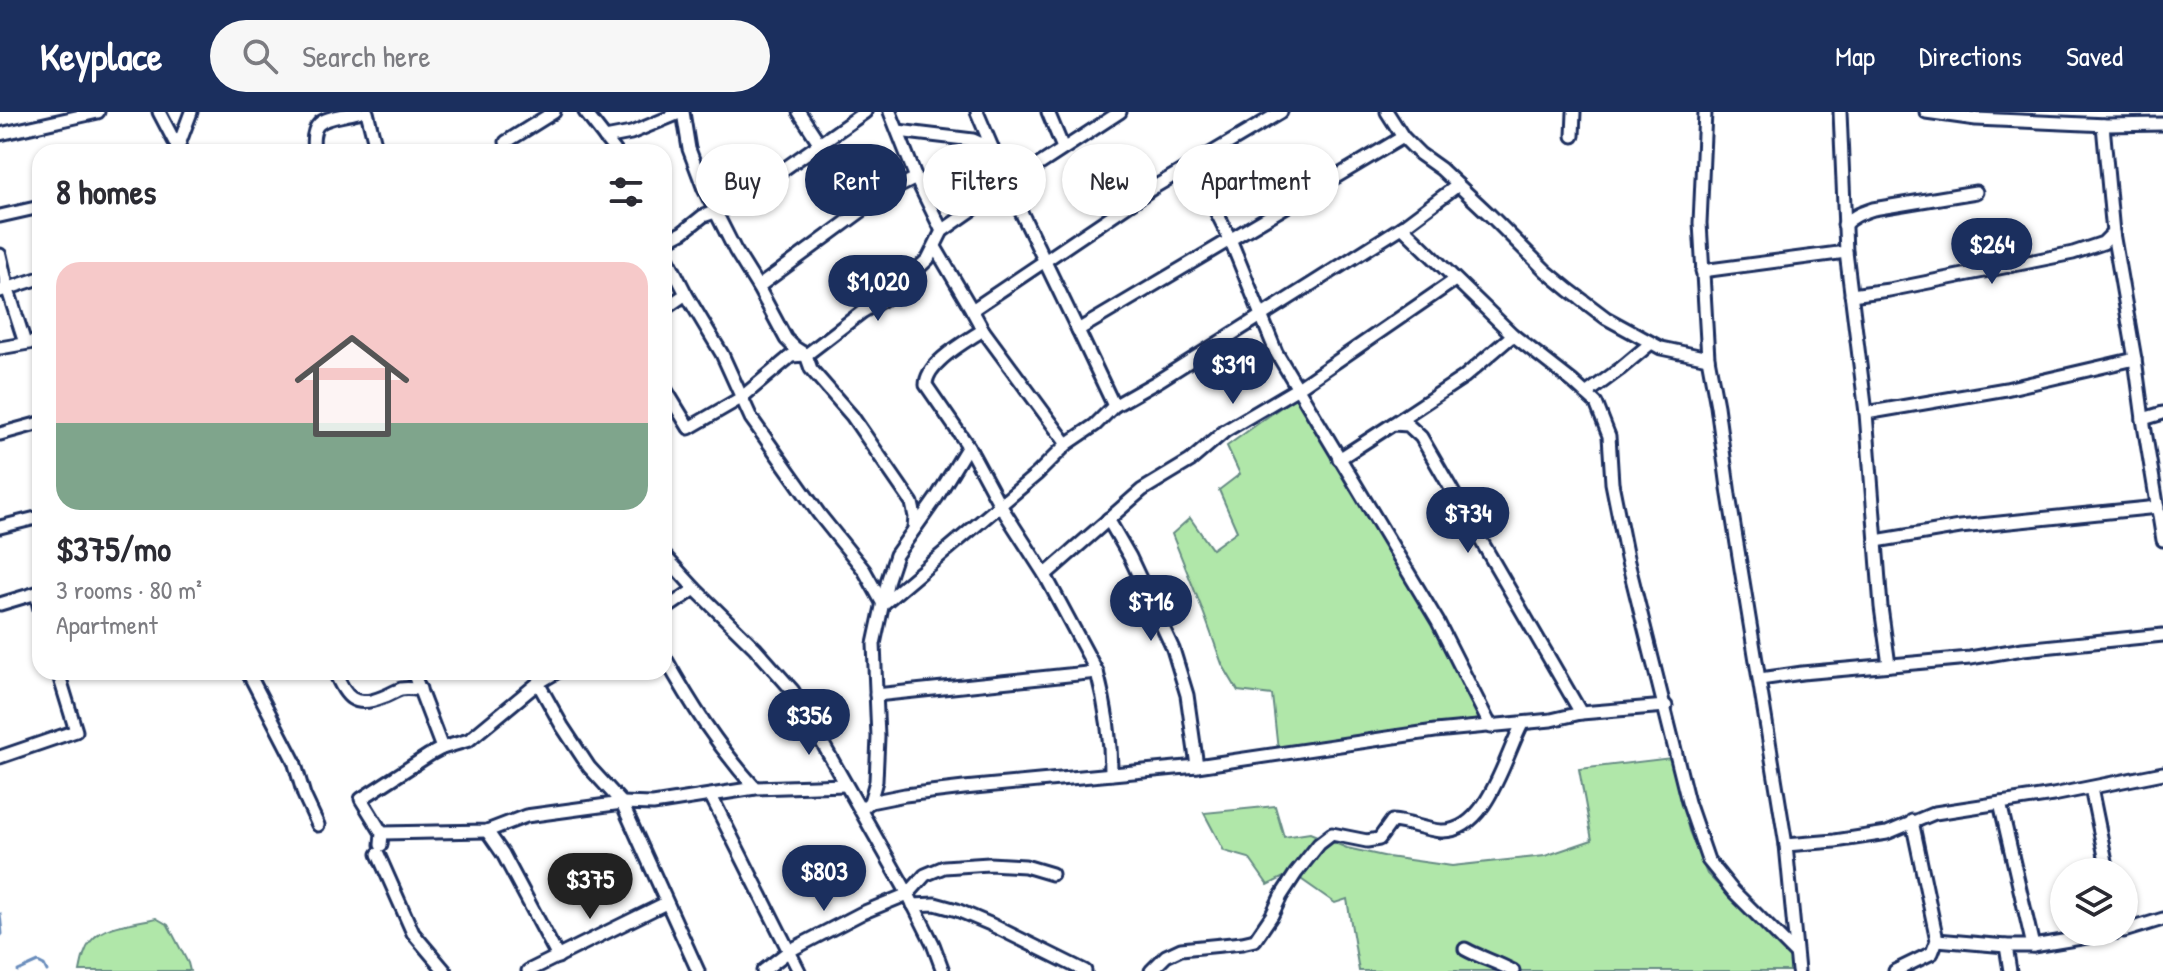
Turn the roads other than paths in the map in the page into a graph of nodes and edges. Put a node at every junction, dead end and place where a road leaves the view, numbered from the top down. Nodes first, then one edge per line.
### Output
1 (98, 112) edge
2 (159, 112) edge
3 (191, 112) edge
4 (358, 112) edge
5 (367, 112) edge
6 (554, 112) edge
7 (585, 112) edge
8 (682, 112) edge
9 (799, 112) edge
10 (865, 112) edge
11 (890, 112) edge
12 (977, 112) edge
13 (1048, 112) edge
14 (1120, 112) edge
15 (1281, 112) edge
16 (1387, 112) edge
17 (1574, 112) edge
18 (1705, 112) edge
19 (1840, 112) edge
20 (1926, 112) edge
21 (2107, 112) edge
22 (1944, 113) edge
23 (2163, 124) edge
24 (2105, 125) junction
25 (898, 131) junction
26 (0, 134) edge
27 (1573, 136) dead end
28 (1403, 137) junction
29 (605, 138) junction
30 (506, 142) dead end
31 (176, 144) edge
32 (181, 144) edge
33 (313, 144) edge
34 (375, 144) edge
35 (610, 144) edge
36 (820, 144) joint
37 (982, 144) edge
38 (991, 144) edge
39 (1069, 144) edge
40 (1226, 144) edge
41 (1062, 146) edge
42 (696, 168) edge
43 (1173, 177) edge
44 (916, 178) junction
45 (1458, 185) junction
46 (1976, 192) dead end
47 (32, 209) edge
48 (0, 216) edge
49 (703, 216) edge
50 (718, 216) edge
51 (964, 216) edge
52 (1023, 216) edge
53 (1218, 216) edge
54 (1844, 225) junction
55 (1402, 227) junction
56 (942, 231) junction
57 (2113, 233) junction
58 (672, 238) edge
59 (1230, 239) junction
60 (935, 247) junction
61 (1846, 252) junction
62 (0, 255) edge
63 (1045, 261) junction
64 (672, 267) edge
65 (1702, 271) junction
66 (1455, 280) junction
67 (32, 281) edge
68 (758, 287) junction
69 (4, 291) edge
70 (686, 294) junction
71 (1851, 295) junction
72 (672, 304) edge
73 (972, 310) junction
74 (1259, 315) junction
75 (983, 330) junction
76 (1078, 330) junction
77 (1513, 335) junction
78 (32, 342) edge
79 (25, 343) junction
80 (1651, 343) junction
81 (0, 348) edge
82 (806, 355) junction
83 (1708, 358) junction
84 (2135, 359) junction
85 (1298, 388) junction
86 (1586, 394) junction
87 (741, 398) junction
88 (672, 400) edge
89 (1114, 406) junction
90 (1866, 413) junction
91 (2163, 413) edge
92 (2143, 419) junction
93 (1393, 424) junction
94 (32, 425) edge
95 (0, 434) edge
96 (1067, 444) junction
97 (968, 446) junction
98 (1339, 459) junction
99 (1000, 505) junction
100 (2158, 507) junction
101 (32, 519) edge
102 (1108, 519) junction
103 (0, 527) edge
104 (914, 529) junction
105 (2163, 540) edge
106 (1876, 541) junction
107 (672, 564) edge
108 (1045, 575) junction
109 (695, 589) junction
110 (32, 595) edge
111 (0, 604) edge
112 (883, 604) junction
113 (672, 605) edge
114 (2163, 635) edge
115 (1889, 665) junction
116 (672, 670) edge
117 (1097, 672) junction
118 (1760, 679) junction
119 (60, 680) edge
120 (252, 680) edge
121 (338, 680) edge
122 (416, 680) edge
123 (539, 680) edge
124 (542, 680) edge
125 (420, 689) junction
126 (876, 695) junction
127 (1666, 706) junction
128 (1581, 713) junction
129 (1522, 724) junction
130 (1491, 727) junction
131 (442, 748) junction
132 (0, 757) edge
133 (1197, 766) junction
134 (2163, 773) edge
135 (1111, 774) junction
136 (845, 785) junction
137 (755, 788) junction
138 (2091, 788) junction
139 (711, 796) junction
140 (622, 803) junction
141 (2000, 803) junction
142 (866, 806) junction
143 (1912, 821) junction
144 (318, 825) dead end
145 (487, 831) junction
146 (380, 844) junction
147 (1786, 845) junction
148 (2105, 858) edge
149 (1052, 874) dead end
150 (911, 899) junction
151 (666, 903) junction
152 (2163, 919) edge
153 (2138, 927) edge
154 (1937, 940) junction
155 (2050, 943) edge
156 (2006, 946) junction
157 (2033, 946) junction
158 (1465, 949) dead end
159 (789, 951) junction
160 (1795, 954) junction
161 (558, 957) junction
162 (445, 971) edge
163 (528, 971) edge
164 (698, 971) edge
165 (763, 971) edge
166 (799, 971) edge
167 (943, 971) edge
168 (1085, 971) edge
169 (1151, 971) edge
170 (1513, 971) edge
171 (1798, 971) edge
172 (1895, 971) edge
173 (2010, 971) edge

1 - 26 street
2 - 31 street
3 - 32 street
4 - 33 street
5 - 34 street
6 - 30 street
7 - 29 street
8 - 29 street
8 - 42 street
9 - 36 street
10 - 36 street
11 - 25 street
12 - 38 street
13 - 41 street
14 - 39 street
15 - 40 street
16 - 28 street
17 - 27 street
18 - 65 street
19 - 54 street
20 - 22 street
21 - 24 street
22 - 24 street
23 - 24 street
24 - 57 street
25 - 37 street
25 - 44 street
28 - 45 street
28 - 59 street
29 - 35 street
43 - 63 street
44 - 56 street
44 - 68 street
45 - 55 street
45 - 80 street
46 - 54 street
47 - 48 street
49 - 58 street
50 - 68 street
51 - 56 street
52 - 63 street
53 - 59 street
54 - 61 street
55 - 66 street
55 - 74 street
56 - 60 street
57 - 71 street
57 - 84 street
59 - 74 street
59 - 76 street
60 - 73 street
60 - 82 street
61 - 65 street
61 - 71 street
62 - 69 street
63 - 73 street
63 - 76 street
64 - 70 street
65 - 83 street
66 - 77 street
66 - 85 street
67 - 69 street
68 - 82 street
69 - 79 street
70 - 72 street
70 - 87 street
71 - 90 street
73 - 75 street
74 - 85 street
74 - 89 street
75 - 96 street
75 - 97 street
76 - 89 street
77 - 86 street
77 - 93 street
78 - 79 street
79 - 81 street
80 - 83 street
80 - 86 street
82 - 87 street
82 - 104 street
83 - 118 street
84 - 90 street
84 - 92 street
85 - 98 street
85 - 102 street
86 - 127 street
87 - 88 street
87 - 112 street
89 - 96 street
90 - 106 street
91 - 92 street
92 - 100 street
93 - 98 street
93 - 128 street
94 - 95 street
96 - 99 street
97 - 99 street
97 - 104 street
98 - 130 street
99 - 108 street
99 - 112 street
100 - 105 street
100 - 106 street
101 - 103 street
102 - 108 street
102 - 133 street
104 - 112 street
106 - 115 street
107 - 109 street
108 - 117 street
109 - 113 street
109 - 136 street
110 - 111 street
112 - 126 street
114 - 115 street
115 - 118 street
116 - 137 street
117 - 126 street
117 - 135 street
118 - 147 street
119 - 132 street
120 - 144 street
121 - 125 street
122 - 125 street
123 - 131 street
124 - 140 street
125 - 131 street
126 - 142 street
127 - 128 street
127 - 160 street
128 - 129 street
129 - 130 street
129 - 169 street
130 - 133 street
131 - 146 street
133 - 135 street
134 - 138 street
135 - 142 street
136 - 137 street
136 - 142 street
137 - 139 street
138 - 141 street
138 - 148 street
139 - 140 street
139 - 159 street
140 - 145 street
140 - 151 street
141 - 143 street
141 - 157 street
142 - 150 street
143 - 147 street
143 - 154 street
145 - 146 street
145 - 161 street
146 - 162 street
147 - 160 street
149 - 150 street
150 - 159 street
150 - 167 street
150 - 168 street
151 - 161 street
151 - 164 street
152 - 153 street
154 - 156 street
154 - 172 street
155 - 157 street
156 - 157 street
156 - 173 street
158 - 170 street
159 - 165 street
159 - 166 street
160 - 171 street
161 - 163 street

